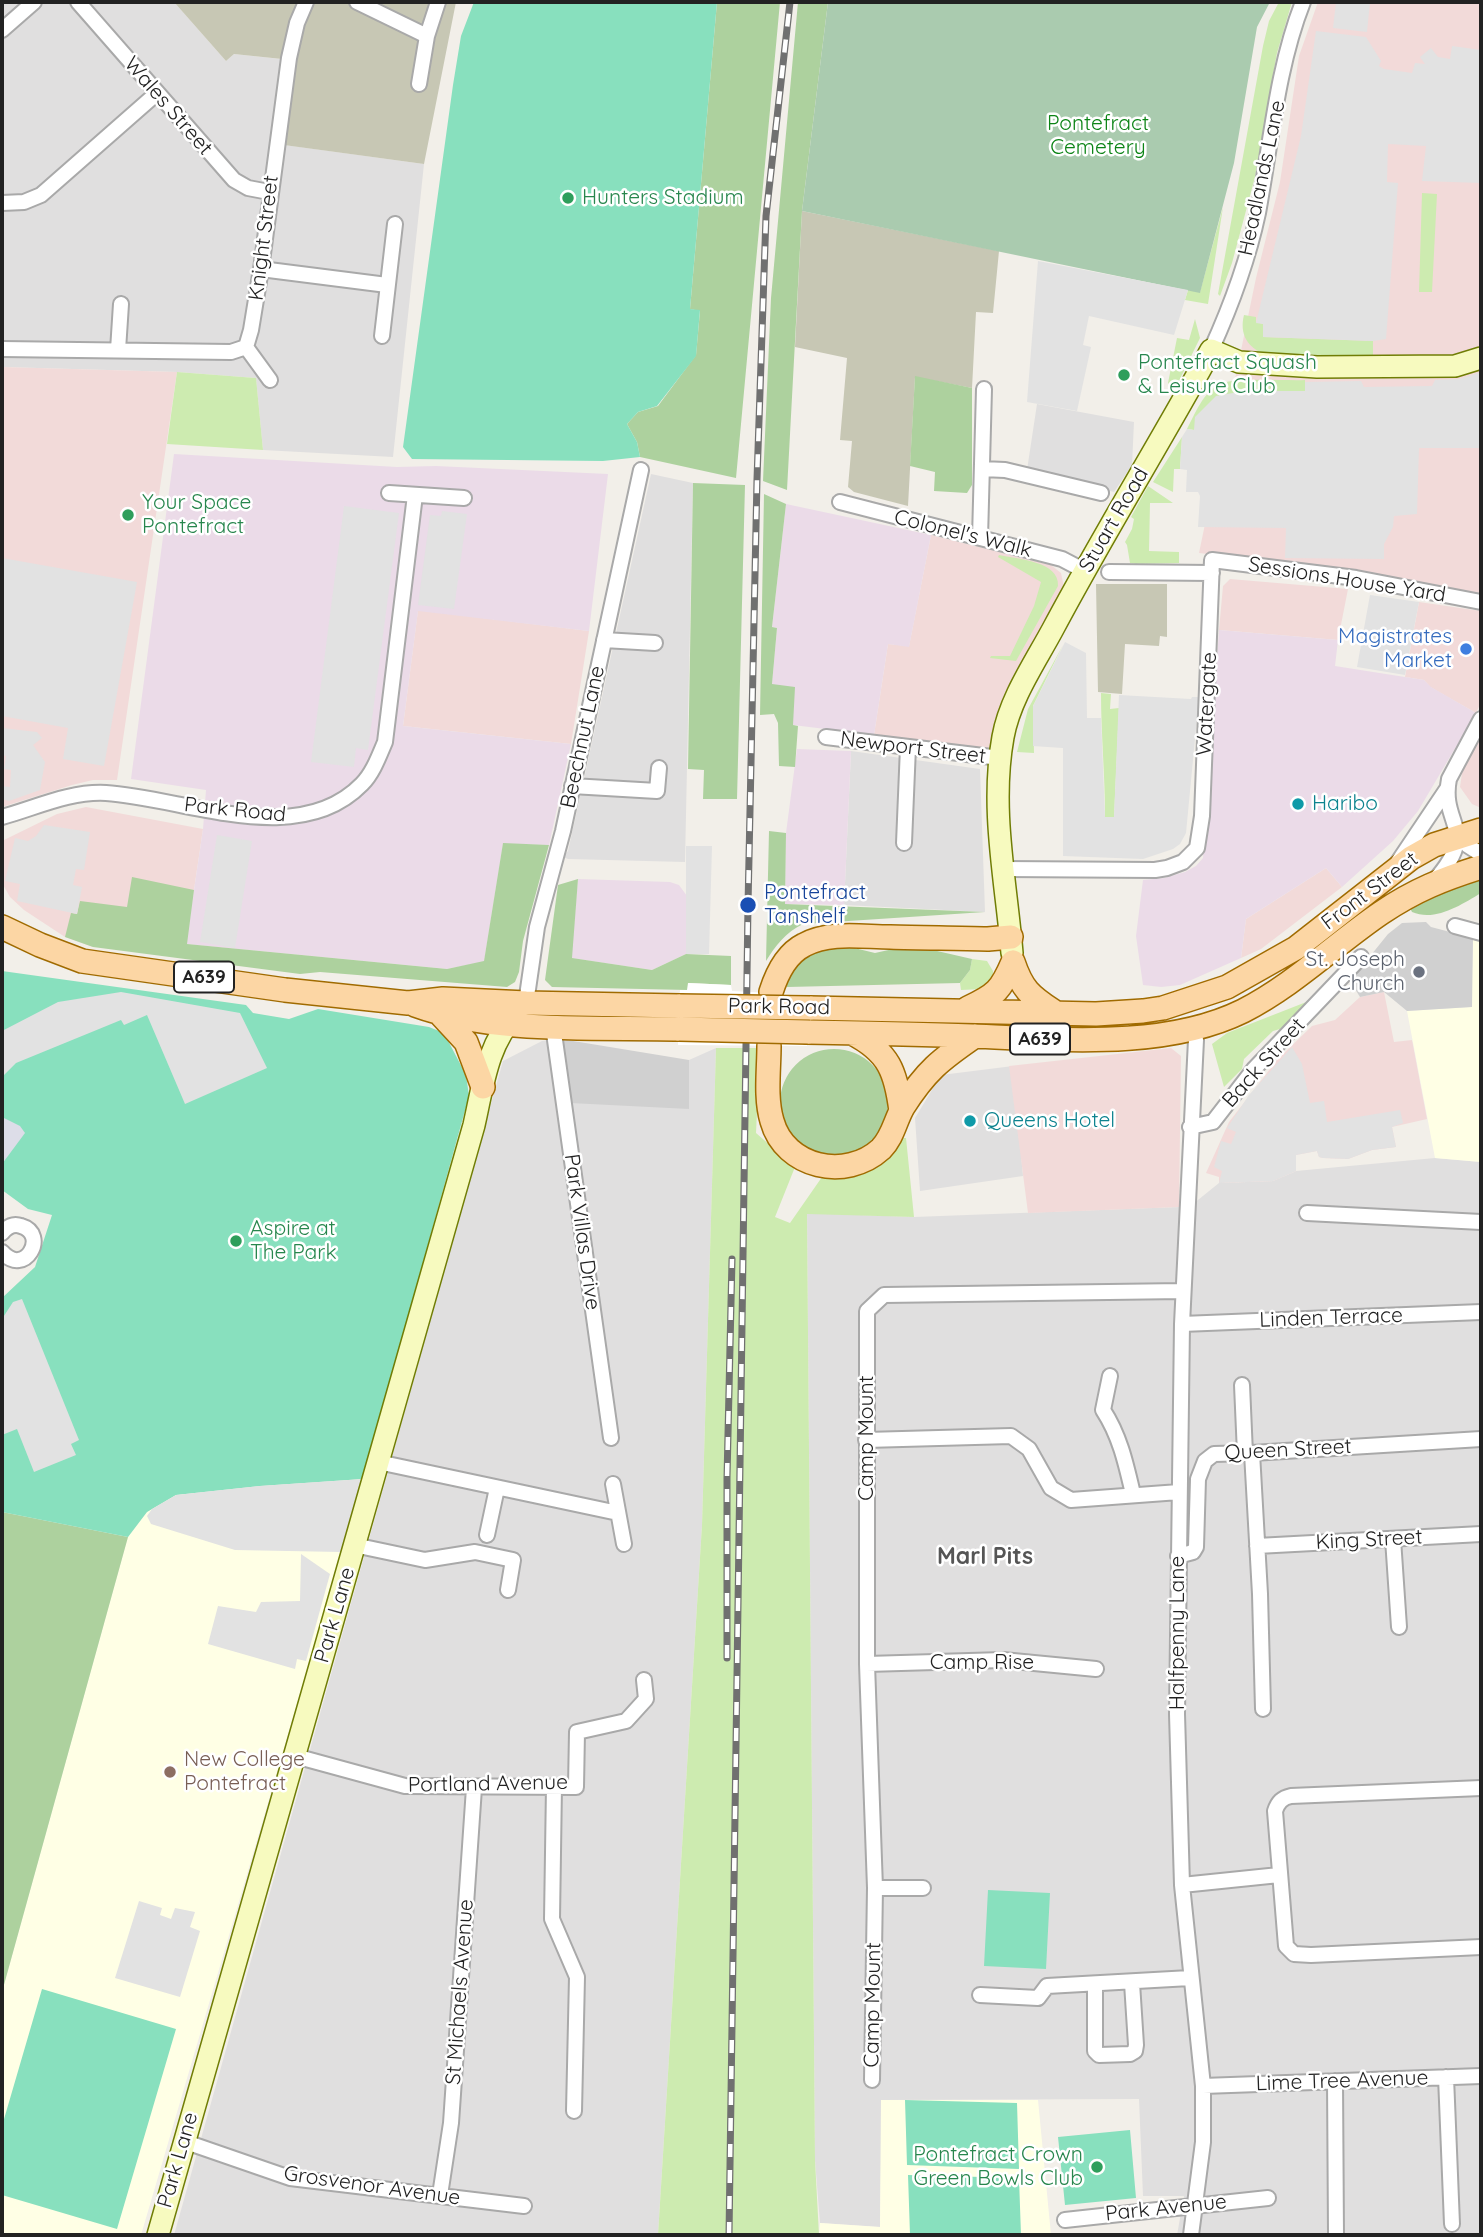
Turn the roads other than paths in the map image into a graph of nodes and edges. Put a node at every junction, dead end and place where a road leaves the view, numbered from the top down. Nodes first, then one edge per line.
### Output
1 (33, 2) edge
2 (78, 2) edge
3 (306, 2) edge
4 (358, 2) edge
5 (438, 2) edge
6 (1303, 2) edge
7 (2, 30) edge
8 (427, 36) junction
9 (419, 84) dead end
10 (156, 94) junction
11 (270, 192) junction
12 (2, 202) edge
13 (395, 224) dead end
14 (261, 269) junction
15 (387, 285) junction
16 (121, 304) dead end
17 (382, 336) dead end
18 (246, 347) junction
19 (2, 349) edge
20 (118, 350) junction
21 (1211, 350) junction
22 (1481, 358) edge
23 (270, 380) dead end
24 (984, 389) dead end
25 (982, 469) junction
26 (641, 470) dead end
27 (1101, 493) dead end
28 (389, 494) dead end
29 (415, 495) junction
30 (464, 498) dead end
31 (840, 502) dead end
32 (980, 538) junction
33 (1212, 566) junction
34 (1119, 568) dead end
35 (1084, 570) junction
36 (1481, 602) edge
37 (604, 640) junction
38 (655, 643) dead end
39 (1481, 722) edge
40 (826, 737) dead end
41 (908, 747) junction
42 (1000, 758) junction
43 (659, 768) dead end
44 (572, 786) junction
45 (1447, 789) junction
46 (8, 815) edge
47 (2, 822) edge
48 (1481, 830) edge
49 (1459, 835) junction
50 (904, 843) dead end
51 (1481, 854) edge
52 (1481, 867) edge
53 (1003, 869) junction
54 (1392, 872) junction
55 (1433, 882) junction
56 (2, 907) edge
57 (1455, 926) dead end
58 (2, 927) edge
59 (1481, 933) edge
60 (1011, 937) junction
61 (40, 946) junction
62 (1361, 957) dead end
63 (1013, 962) junction
64 (771, 992) dead end
65 (1212, 993) junction
66 (408, 1003) junction
67 (526, 1003) junction
68 (1163, 1007) junction
69 (856, 1008) joint
70 (965, 1010) junction
71 (1053, 1012) junction
72 (441, 1014) junction
73 (680, 1018) junction
74 (507, 1024) junction
75 (547, 1026) junction
76 (1194, 1029) junction
77 (852, 1033) junction
78 (975, 1036) junction
79 (769, 1046) dead end
80 (485, 1080) junction
81 (901, 1111) junction
82 (1190, 1127) junction
83 (1307, 1213) dead end
84 (1481, 1222) edge
85 (2, 1233) edge
86 (2, 1251) edge
87 (1183, 1291) junction
88 (1481, 1312) edge
89 (1182, 1324) junction
90 (1110, 1376) dead end
91 (1242, 1385) dead end
92 (611, 1438) dead end
93 (1481, 1439) edge
94 (866, 1440) junction
95 (1249, 1454) junction
96 (378, 1462) junction
97 (613, 1484) dead end
98 (497, 1488) junction
99 (1179, 1492) junction
100 (1133, 1494) junction
101 (618, 1513) junction
102 (1481, 1534) edge
103 (487, 1535) dead end
104 (1393, 1539) junction
105 (624, 1544) dead end
106 (354, 1545) junction
107 (1257, 1546) junction
108 (1178, 1556) junction
109 (508, 1590) dead end
110 (1399, 1628) dead end
111 (867, 1664) junction
112 (1096, 1669) dead end
113 (644, 1680) dead end
114 (1263, 1709) dead end
115 (295, 1756) junction
116 (554, 1786) junction
117 (474, 1788) junction
118 (1481, 1788) edge
119 (1279, 1875) junction
120 (1182, 1885) junction
121 (875, 1888) junction
122 (923, 1888) dead end
123 (1481, 1947) edge
124 (1191, 1978) junction
125 (1132, 1983) junction
126 (1095, 1984) junction
127 (980, 1995) dead end
128 (1481, 2076) edge
129 (1446, 2077) junction
130 (872, 2080) dead end
131 (1335, 2081) junction
132 (1203, 2086) junction
133 (574, 2111) dead end
134 (183, 2141) junction
135 (440, 2195) junction
136 (1268, 2197) dead end
137 (1197, 2204) junction
138 (524, 2206) dead end
139 (1065, 2220) dead end
140 (1452, 2224) dead end
141 (158, 2235) edge
142 (1191, 2235) edge
143 (1336, 2235) edge

1 - 7 street
2 - 10 street, Wales Street
3 - 11 street, Knight Street
4 - 8 street
5 - 8 street
6 - 21 street, Headlands Lane
8 - 9 street
10 - 11 street, Wales Street
10 - 12 street
11 - 14 street, Knight Street
13 - 15 street
14 - 15 street
14 - 18 street, Knight Street
15 - 17 street
16 - 20 street
18 - 20 street
18 - 23 street
19 - 20 street
21 - 22 main road
21 - 35 main road, Stuart Road
24 - 25 street
25 - 27 street
25 - 32 street
26 - 37 street, Beechnut Lane
28 - 29 street
29 - 30 street
29 - 46 street, Park Road
31 - 32 street, Colonel's Walk
32 - 35 street, Colonel's Walk
33 - 34 street
33 - 36 street, Sessions House Yard
33 - 53 street, Watergate
35 - 42 main road, Stuart Road
37 - 38 street
37 - 44 street, Beechnut Lane
39 - 45 street
40 - 41 street, Newport Street
41 - 42 street, Newport Street
41 - 50 street
42 - 53 main road, Stuart Road
43 - 44 street
44 - 67 street, Beechnut Lane
45 - 49 street
45 - 54 street
46 - 47 street, Park Road
48 - 49 main road, Front Street / A639
49 - 51 street
49 - 54 main road, Front Street / A639
49 - 55 street
52 - 55 main road, Front Street / A639
53 - 60 main road, Stuart Road
54 - 65 main road, Front Street / A639
55 - 76 main road, Front Street / A639
56 - 61 main road, Park Road / A639
57 - 59 street
58 - 61 main road, Park Road / A639
60 - 63 main road, Stuart Road
60 - 64 main road
61 - 66 main road, Park Road / A639
62 - 82 street, Back Street
63 - 70 main road
63 - 71 main road
65 - 68 main road, Front Street / A639
65 - 76 main road
66 - 67 main road, Park Road / A639
66 - 72 main road, Park Road / A639
67 - 73 main road, Park Road
67 - 74 main road, Park Lane
68 - 71 main road, Front Street / A639
68 - 76 main road
69 - 70 main road, Front Street / A639
69 - 73 main road, Park Road / A639, bridge
70 - 71 main road, Front Street / A639
72 - 74 main road, Park Road / A639
72 - 80 main road
73 - 75 main road, Park Road
73 - 77 main road, Park Road / A639, bridge
74 - 75 main road, Park Road / A639
74 - 80 main road, Park Lane
75 - 80 main road
75 - 92 street, Park Villas Drive
76 - 78 main road, Front Street / A639
76 - 82 street, Halfpenny Lane
77 - 78 main road, Front Street / A639
77 - 81 main road
78 - 81 main road
79 - 81 main road
80 - 96 main road, Park Lane
82 - 87 street, Halfpenny Lane
83 - 84 street
85 - 86 street
87 - 89 street, Halfpenny Lane
87 - 94 street, Camp Mount
88 - 89 street, Linden Terrace
89 - 99 street, Halfpenny Lane
90 - 100 street
91 - 95 street
93 - 95 street, Queen Street
94 - 100 street
94 - 111 street, Camp Mount
95 - 107 street
95 - 108 street, Queen Street
96 - 98 street
96 - 106 main road, Park Lane
97 - 101 street
98 - 101 street
98 - 103 street
99 - 100 street
99 - 108 street, Halfpenny Lane
101 - 105 street
102 - 104 street, King Street
104 - 107 street, King Street
104 - 110 street
106 - 109 street
106 - 115 main road, Park Lane
107 - 114 street
108 - 120 street, Halfpenny Lane
111 - 112 street, Camp Rise
111 - 121 street, Camp Mount
113 - 116 street, Portland Avenue
115 - 117 street, Portland Avenue
115 - 134 main road, Park Lane
116 - 117 street, Portland Avenue
116 - 133 street
117 - 135 street, St Michaels Avenue
118 - 119 street
119 - 120 street
119 - 123 street
120 - 124 street, Halfpenny Lane
121 - 122 street
121 - 130 street, Camp Mount
124 - 125 street
124 - 132 street, Halfpenny Lane
125 - 126 street
125 - 126 street
126 - 127 street
128 - 129 street, Lime Tree Avenue
129 - 131 street, Lime Tree Avenue
129 - 140 street
131 - 132 street, Lime Tree Avenue
131 - 143 street
132 - 137 street, Halfpenny Lane
134 - 135 street, Grosvenor Avenue
134 - 141 main road, Park Lane
135 - 138 street, Grosvenor Avenue
136 - 137 street, Park Avenue
137 - 139 street, Park Avenue
137 - 142 street, Halfpenny Lane

